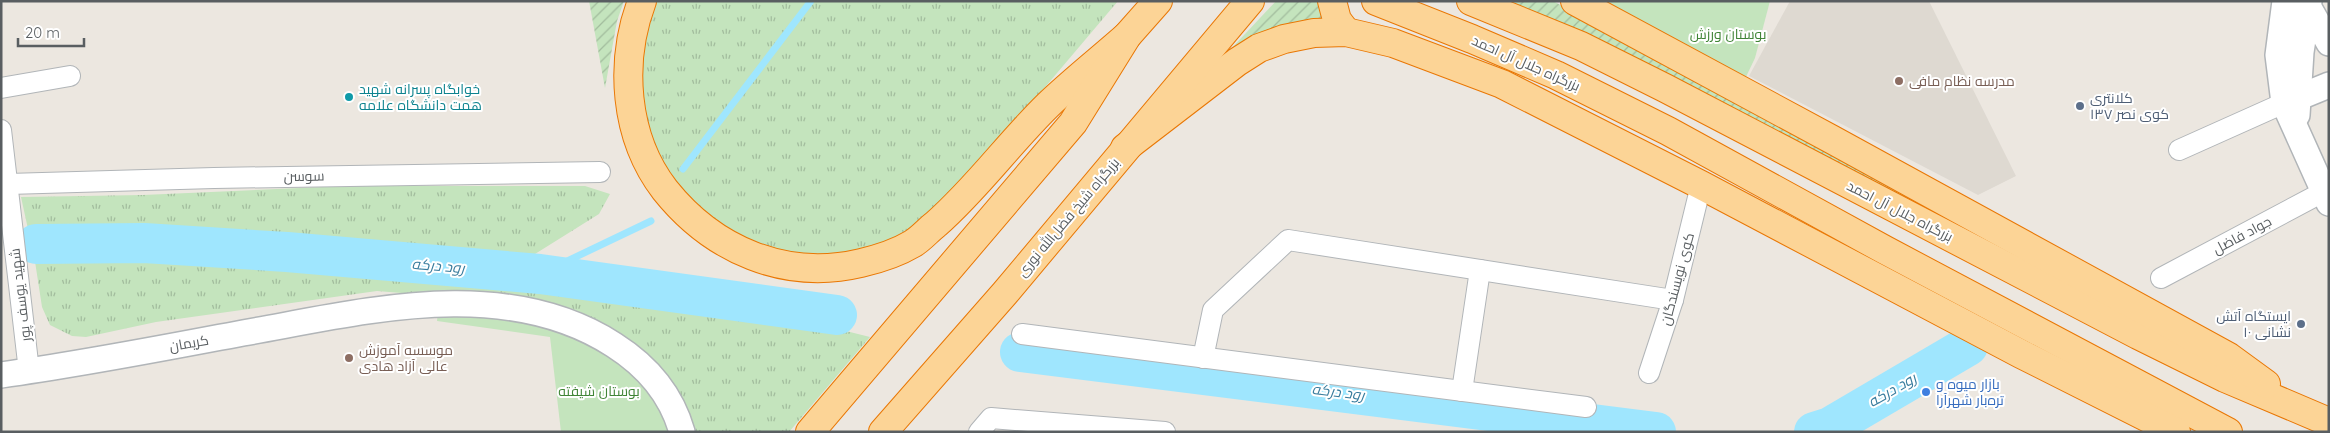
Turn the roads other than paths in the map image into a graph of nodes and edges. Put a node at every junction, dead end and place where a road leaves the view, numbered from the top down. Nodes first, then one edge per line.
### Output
1 (642, 1) edge
2 (1158, 1) edge
3 (1250, 1) edge
4 (1332, 1) edge
5 (1376, 1) edge
6 (1575, 1) edge
7 (2301, 3) edge
8 (1481, 5) edge
9 (1346, 32) junction
10 (1127, 36) junction
11 (2329, 44) edge
12 (70, 76) dead end
13 (2329, 85) edge
14 (1, 88) edge
15 (2290, 100) junction
16 (1, 130) edge
17 (1125, 148) junction
18 (2179, 150) dead end
19 (600, 172) dead end
20 (8, 184) junction
21 (1701, 185) junction
22 (2327, 195) edge
23 (1480, 270) junction
24 (2161, 278) dead end
25 (1673, 300) junction
26 (1022, 334) dead end
27 (1203, 358) junction
28 (29, 371) junction
29 (1648, 373) dead end
30 (1, 375) edge
31 (1462, 391) junction
32 (1586, 407) dead end
33 (2318, 418) edge
34 (682, 432) edge
35 (810, 432) edge
36 (883, 432) edge
37 (979, 432) edge
38 (1165, 432) edge
39 (2176, 432) edge
40 (2228, 432) edge

1 - 10 highway
2 - 10 highway
3 - 17 highway, بزرگراه شیخ فضل‌الله نوری
4 - 9 highway
5 - 40 highway, بزرگراه جلال آل احمد
6 - 33 highway
7 - 11 street
7 - 15 street
8 - 33 highway, بزرگراه جلال آل احمد
9 - 17 highway
9 - 21 highway
10 - 35 highway
12 - 14 street
13 - 15 street
15 - 18 street
15 - 22 street
16 - 20 street, شهید یوسف پور
17 - 36 highway, بزرگراه شیخ فضل‌الله نوری
19 - 20 street, سوسن
20 - 28 street, شهید یوسف پور
21 - 25 street, کوی نویسندگان
21 - 39 highway
22 - 24 street, جواد فاضل
23 - 25 street
23 - 27 street
23 - 31 street
25 - 29 street, کوی نویسندگان
26 - 27 street
27 - 31 street
28 - 30 street, کریمان
28 - 34 street, کریمان
31 - 32 street
37 - 38 street

